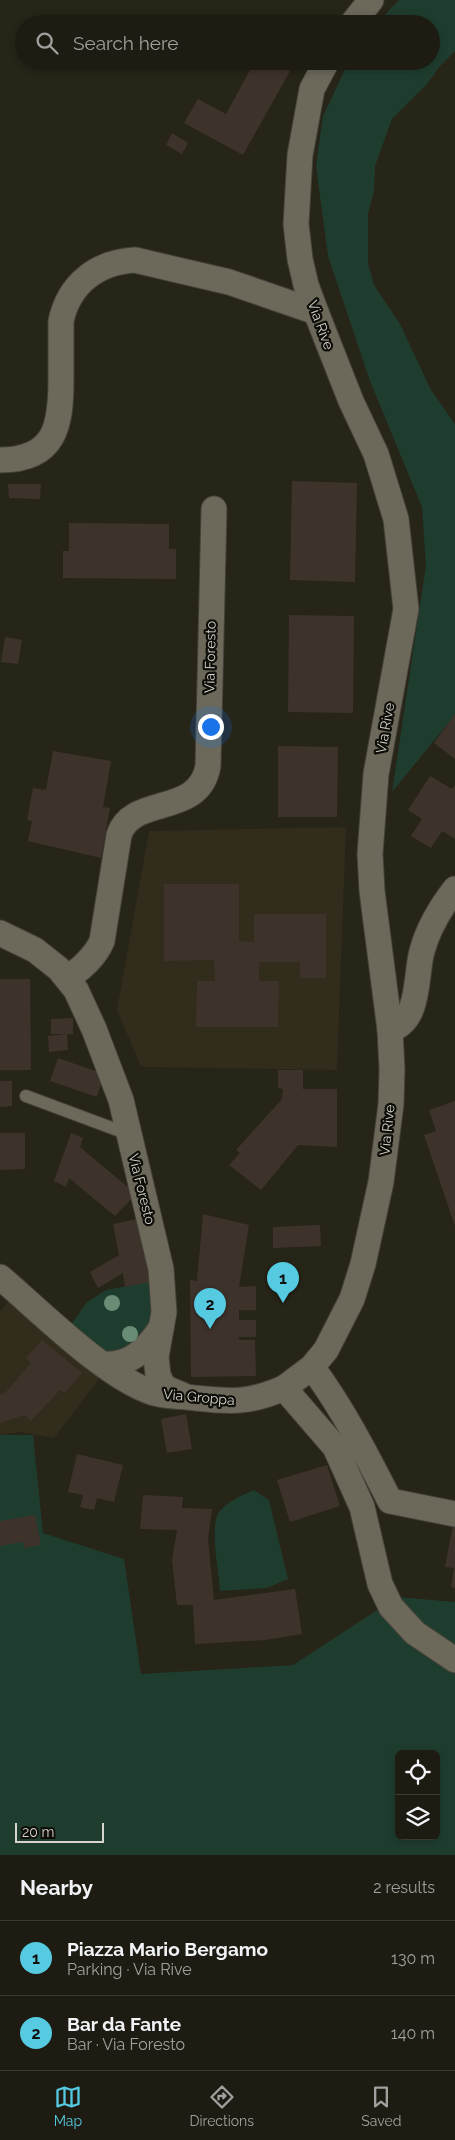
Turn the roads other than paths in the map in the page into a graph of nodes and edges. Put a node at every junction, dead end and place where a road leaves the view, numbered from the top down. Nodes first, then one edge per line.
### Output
1 (371, 0) edge
2 (359, 15) edge
3 (322, 70) edge
4 (316, 312) junction
5 (0, 460) edge
6 (214, 509) dead end
7 (455, 889) edge
8 (0, 932) edge
9 (68, 978) junction
10 (390, 1030) junction
11 (26, 1096) dead end
12 (128, 1134) junction
13 (0, 1277) edge
14 (162, 1326) junction
15 (103, 1364) junction
16 (312, 1367) junction
17 (284, 1388) junction
18 (185, 1396) junction
19 (455, 1514) edge
20 (455, 1660) edge

1 - 2 street
3 - 4 street, Via Rive
4 - 5 street
4 - 10 street, Via Rive
6 - 9 street, Via Foresto
7 - 10 street
8 - 9 street, Via Foresto
9 - 12 street, Via Foresto
10 - 16 street, Via Rive
11 - 12 lane
12 - 14 street, Via Foresto
13 - 15 street, Via Groppa
14 - 15 street
14 - 18 street, Via Foresto
15 - 18 street, Via Groppa
16 - 17 street, Via Rive
16 - 19 street
17 - 18 street, Via Groppa
17 - 20 street

